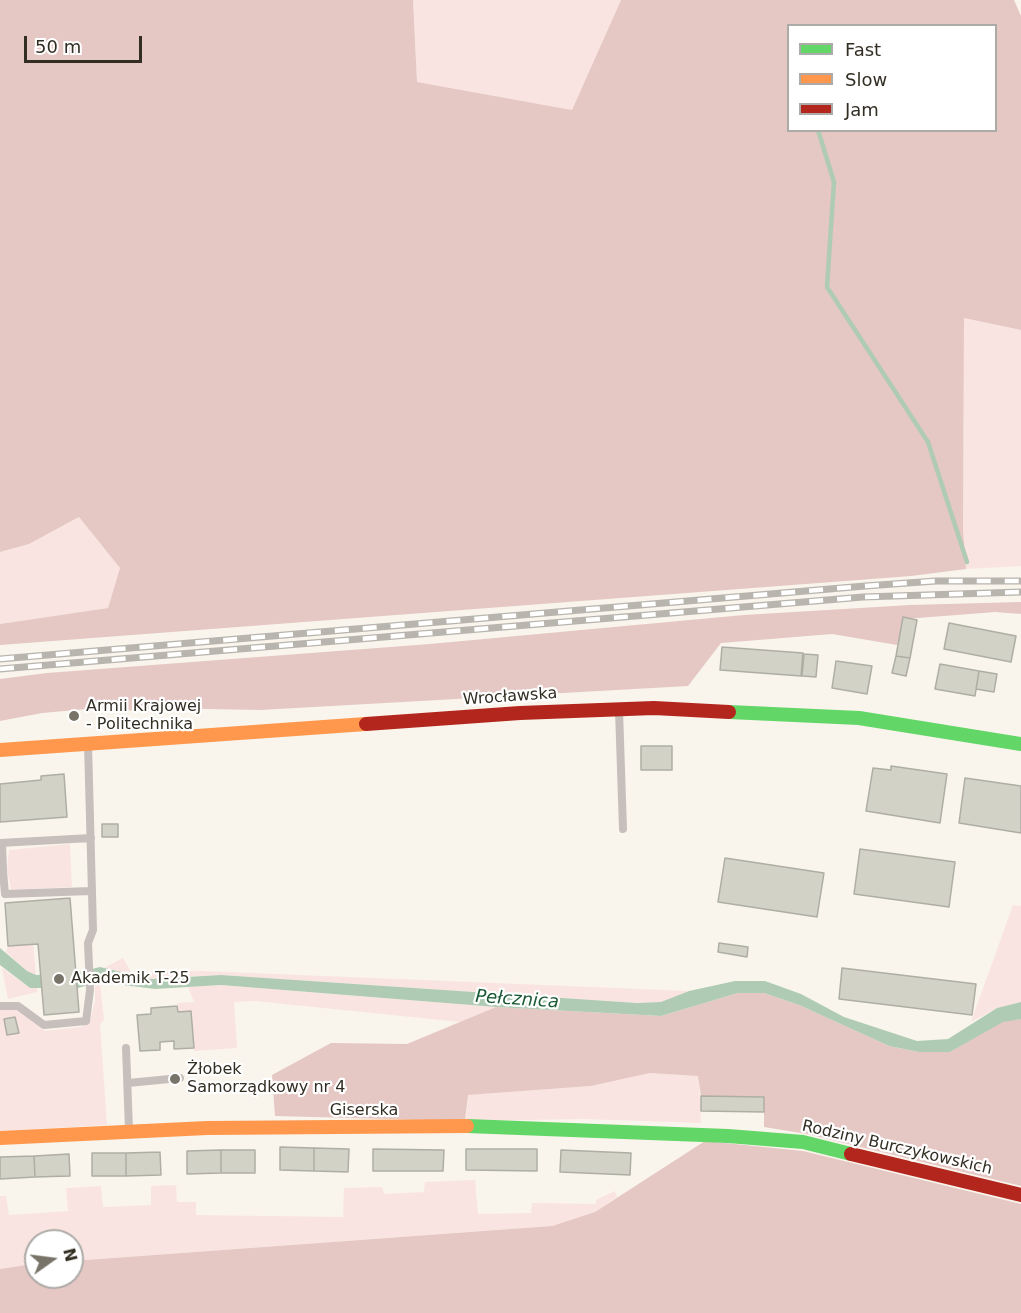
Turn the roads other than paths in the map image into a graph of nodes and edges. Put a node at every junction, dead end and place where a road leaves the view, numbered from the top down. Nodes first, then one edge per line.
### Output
1 (619, 709) junction
2 (87, 742) junction
3 (1021, 744) edge
4 (0, 750) edge
5 (623, 829) dead end
6 (91, 838) junction
7 (1, 843) edge
8 (1, 871) edge
9 (91, 891) junction
10 (0, 1006) edge
11 (126, 1048) dead end
12 (180, 1078) dead end
13 (128, 1083) junction
14 (129, 1132) junction
15 (728, 1136) joint
16 (0, 1138) edge
17 (1021, 1195) edge

1 - 2 street, Wrocławska
1 - 3 street, Wrocławska
1 - 5 lane
2 - 4 street, Wrocławska
2 - 6 lane
6 - 7 lane
6 - 9 lane
7 - 8 lane
8 - 9 lane
9 - 10 lane
11 - 13 lane
12 - 13 lane
13 - 14 lane
14 - 15 street, Giserska
14 - 16 street, Giserska
15 - 17 street, Rodziny Burczykowskich

